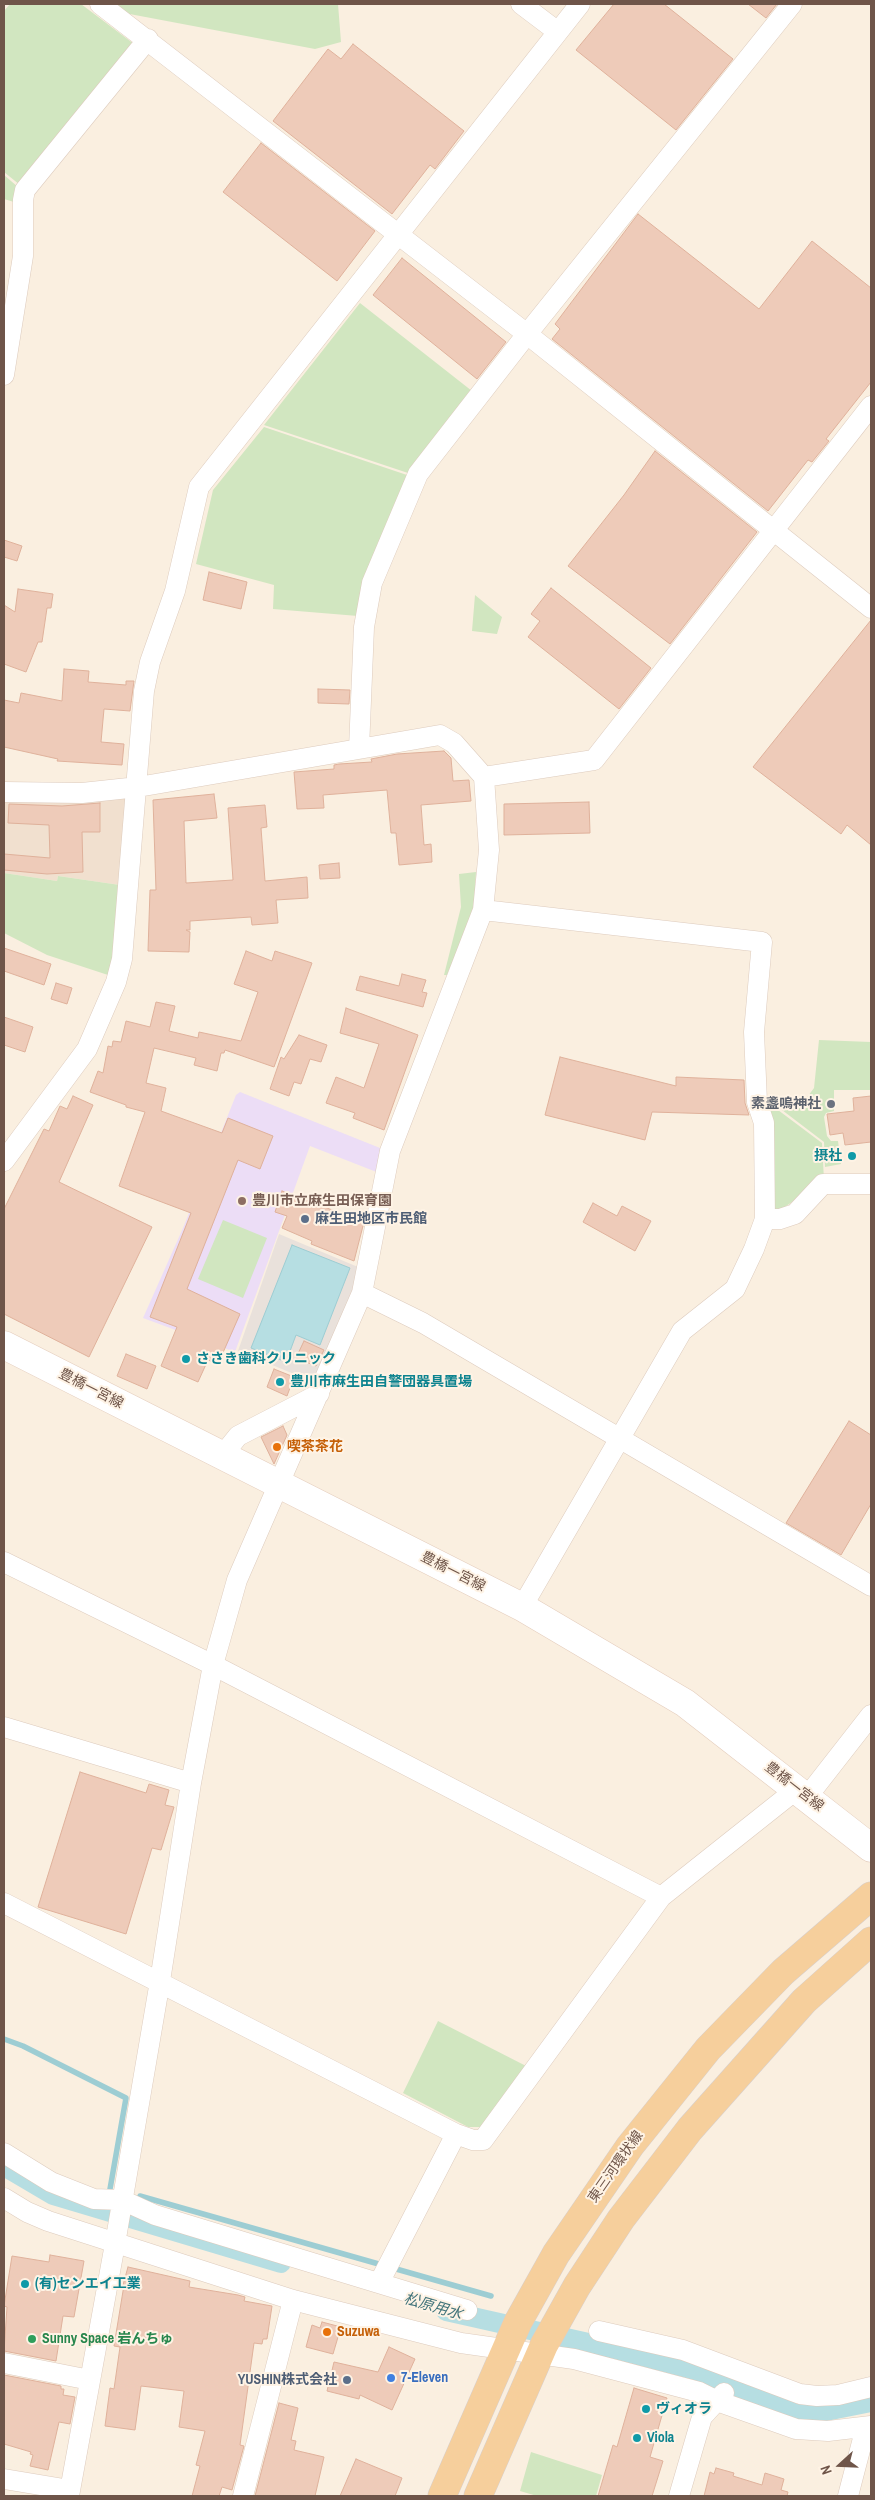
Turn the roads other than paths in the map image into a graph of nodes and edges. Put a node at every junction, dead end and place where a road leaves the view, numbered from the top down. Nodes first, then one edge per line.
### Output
1 (100, 4) edge
2 (521, 4) edge
3 (580, 4) edge
4 (792, 4) edge
5 (558, 32) junction
6 (148, 39) junction
7 (398, 234) junction
8 (527, 334) junction
9 (4, 375) edge
10 (871, 406) edge
11 (773, 531) junction
12 (871, 608) edge
13 (358, 749) junction
14 (484, 777) junction
15 (138, 787) junction
16 (4, 792) edge
17 (483, 910) junction
18 (7, 1151) edge
19 (871, 1184) edge
20 (764, 1219) junction
21 (362, 1293) junction
22 (4, 1345) edge
23 (319, 1394) junction
24 (619, 1440) junction
25 (222, 1456) junction
26 (279, 1485) junction
27 (4, 1562) edge
28 (871, 1586) edge
29 (522, 1607) junction
30 (213, 1665) junction
31 (871, 1716) edge
32 (4, 1727) edge
33 (191, 1783) junction
34 (802, 1793) junction
35 (871, 1848) edge
36 (871, 1896) edge
37 (661, 1897) junction
38 (4, 1903) edge
39 (871, 1941) edge
40 (160, 1981) junction
41 (456, 2134) junction
42 (4, 2153) edge
43 (4, 2198) edge
44 (118, 2220) junction
45 (384, 2272) junction
46 (293, 2300) junction
47 (467, 2310) dead end
48 (598, 2331) dead end
49 (511, 2337) junction
50 (545, 2343) junction
51 (4, 2363) edge
52 (90, 2380) junction
53 (871, 2388) edge
54 (721, 2396) junction
55 (869, 2427) edge
56 (4, 2479) edge
57 (70, 2493) edge
58 (244, 2496) edge
59 (442, 2496) edge
60 (478, 2496) edge
61 (680, 2496) edge
62 (848, 2496) edge

1 - 6 street
2 - 5 street
3 - 5 street
4 - 8 street
5 - 7 street
6 - 7 street
6 - 9 street
7 - 8 street
7 - 15 street
8 - 11 street
8 - 13 street
10 - 11 street
11 - 12 street
11 - 14 street
13 - 14 street
13 - 15 street
14 - 17 street
15 - 16 street
15 - 18 street
17 - 20 street
17 - 21 street
19 - 20 street
20 - 24 street
21 - 23 street
21 - 24 street
22 - 25 main road, 豊橋一宮線
23 - 25 street
23 - 26 street
24 - 28 street
24 - 29 street
25 - 26 main road, 豊橋一宮線
26 - 29 main road, 豊橋一宮線
26 - 30 street
27 - 30 street
29 - 34 main road, 豊橋一宮線
30 - 33 street
30 - 37 street
31 - 34 street
32 - 33 street
33 - 40 street
34 - 35 main road, 豊橋一宮線
34 - 37 street
36 - 49 main road, 東三河環状線
37 - 41 street
38 - 40 street
39 - 50 main road
40 - 41 street
40 - 44 street
41 - 45 street
42 - 44 street
43 - 44 street
44 - 45 street
44 - 46 street
44 - 52 street
45 - 47 street
46 - 49 street
46 - 58 street
48 - 53 street
49 - 50 street
49 - 59 main road, 東三河環状線
50 - 54 street
50 - 60 main road
51 - 52 street
52 - 57 street
54 - 55 street
54 - 61 street
55 - 62 street
56 - 57 street

